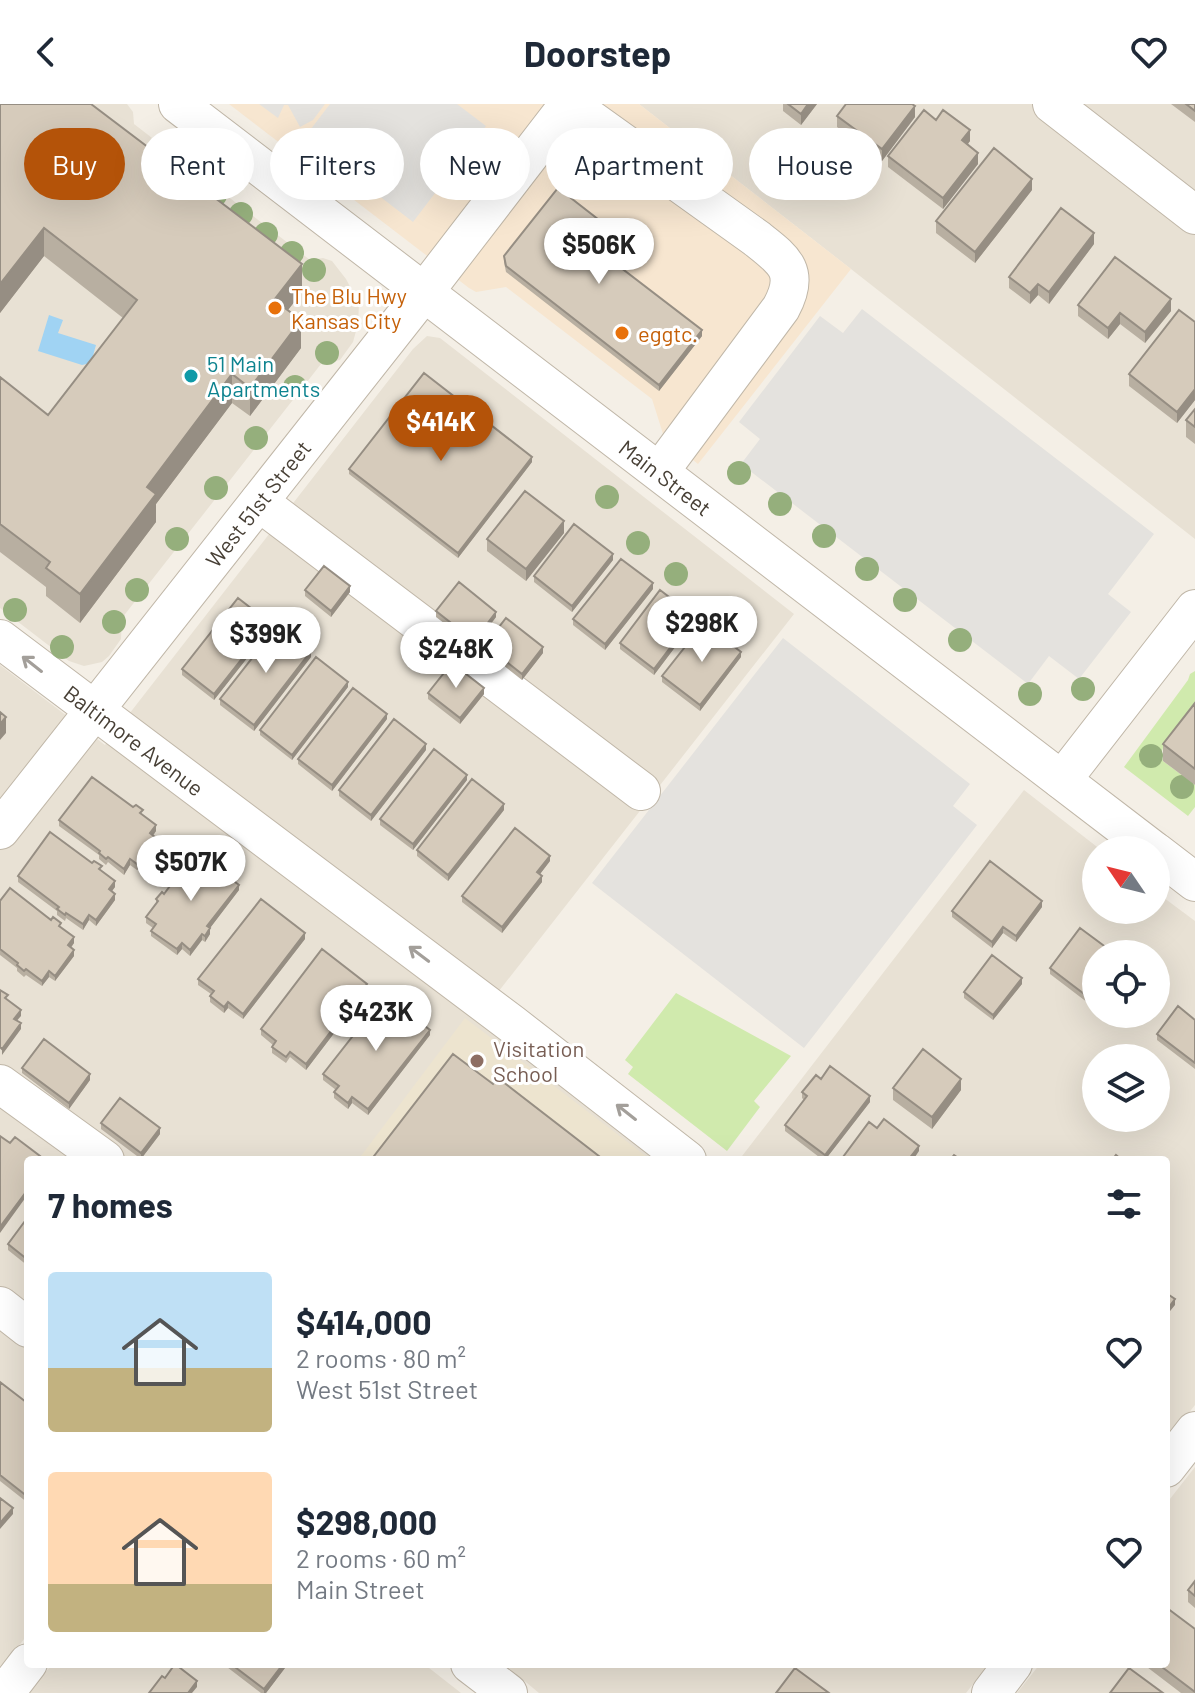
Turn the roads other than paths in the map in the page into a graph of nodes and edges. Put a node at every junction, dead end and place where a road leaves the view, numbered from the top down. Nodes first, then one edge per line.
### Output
1 (178, 104) edge
2 (569, 104) edge
3 (1052, 104) edge
4 (1195, 215) edge
5 (425, 291) junction
6 (660, 471) junction
7 (259, 502) junction
8 (1195, 609) edge
9 (0, 639) edge
10 (95, 709) junction
11 (1062, 780) junction
12 (641, 791) dead end
13 (0, 830) edge
14 (1135, 836) edge
15 (1170, 863) edge
16 (1195, 882) edge
17 (0, 1084) edge
18 (99, 1156) edge
19 (682, 1156) edge
20 (0, 1306) edge
21 (24, 1325) edge
22 (1195, 1431) edge
23 (1170, 1463) edge
24 (24, 1668) edge
25 (475, 1668) edge
26 (1010, 1668) edge
27 (5, 1693) edge
28 (508, 1693) edge
29 (991, 1693) edge

1 - 5 street, Main Street
2 - 5 street, West 51st Street
2 - 6 street
3 - 4 street
5 - 6 street, Main Street
5 - 7 street, West 51st Street
6 - 11 street, Main Street
7 - 10 street, West 51st Street
7 - 12 street
8 - 11 street
10 -> 9 street, Baltimore Avenue
10 - 13 street, West 51st Street
19 -> 10 street, Baltimore Avenue
11 - 14 street, Main Street
15 - 16 street, Main Street
17 - 18 street
20 - 21 street
22 - 23 street
24 - 27 street
25 - 28 street
26 - 29 street

